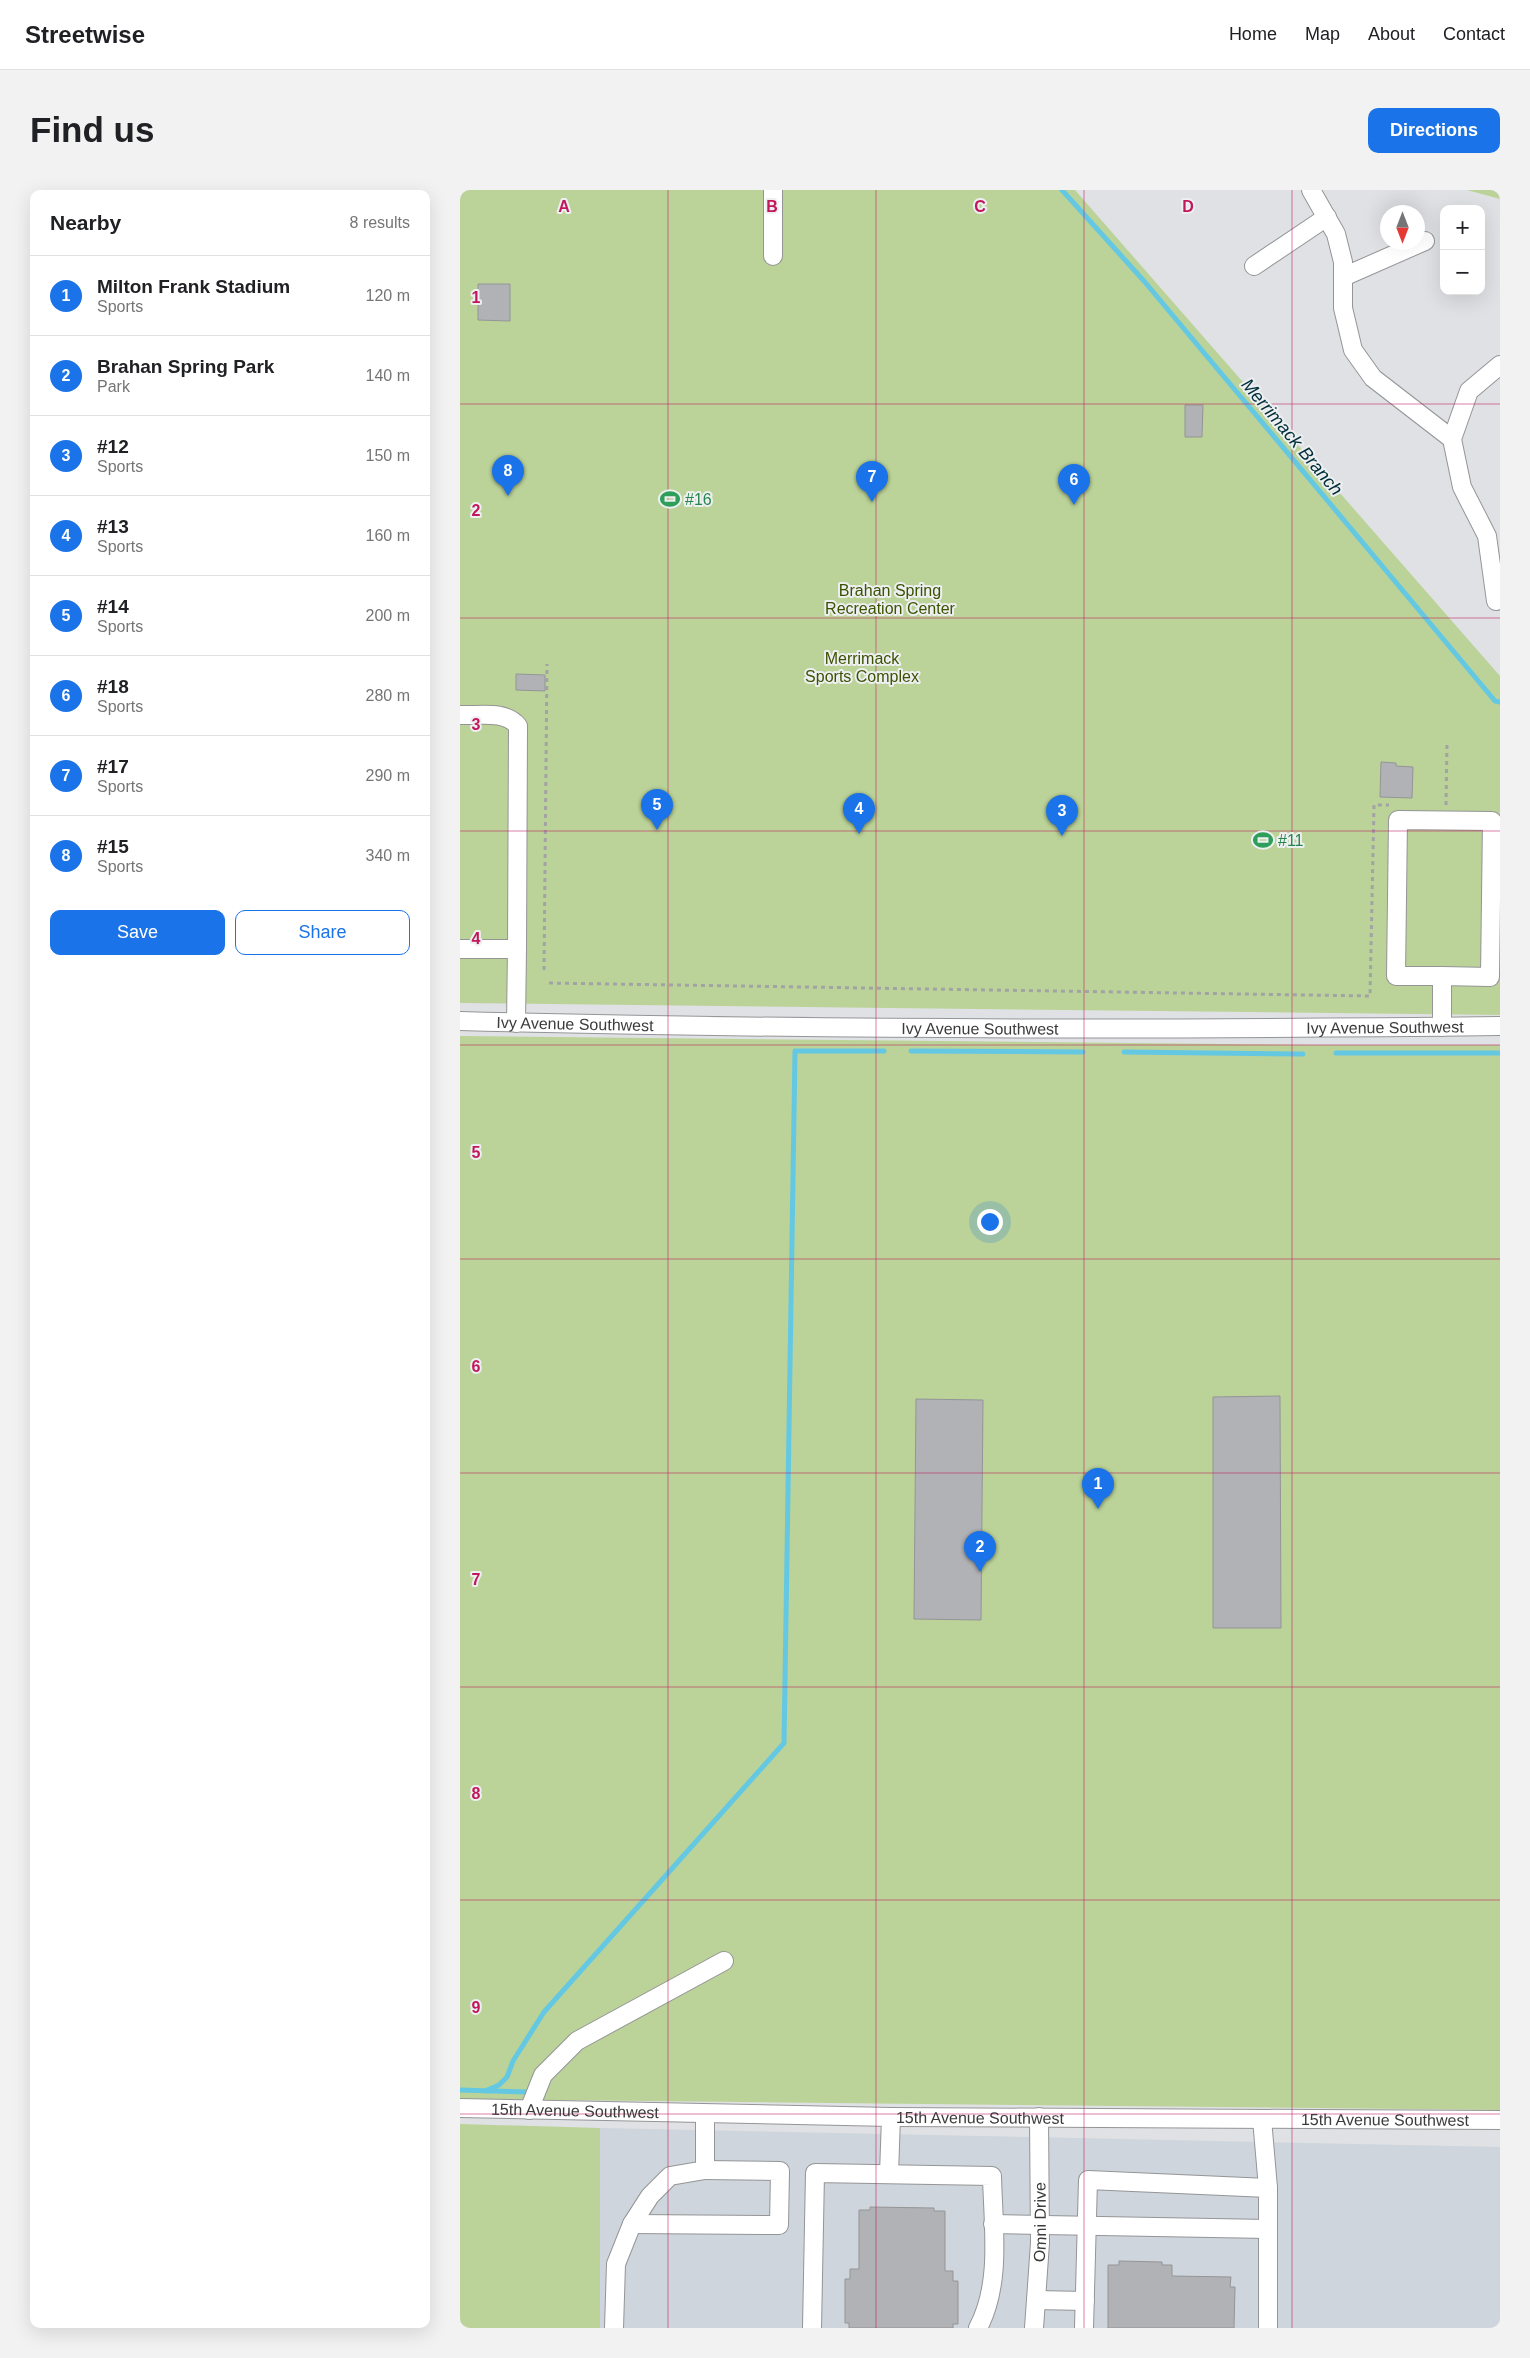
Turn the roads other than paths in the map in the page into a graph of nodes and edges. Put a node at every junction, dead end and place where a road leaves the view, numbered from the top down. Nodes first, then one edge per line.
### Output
1 (774, 190) edge
2 (1311, 190) edge
3 (1327, 218) junction
4 (1404, 250) edge
5 (773, 256) dead end
6 (1254, 266) dead end
7 (1343, 277) junction
8 (1500, 365) edge
9 (1452, 439) junction
10 (1496, 601) dead end
11 (460, 715) edge
12 (460, 949) edge
13 (517, 949) junction
14 (1442, 976) junction
15 (460, 1022) edge
16 (516, 1023) junction
17 (1500, 1026) edge
18 (1442, 1027) junction
19 (724, 1960) dead end
20 (460, 2108) edge
21 (529, 2110) junction
22 (705, 2114) junction
23 (891, 2117) junction
24 (1039, 2117) junction
25 (1262, 2119) junction
26 (1500, 2120) edge
27 (705, 2170) junction
28 (889, 2174) junction
29 (1268, 2188) junction
30 (632, 2224) junction
31 (993, 2224) junction
32 (1039, 2224) junction
33 (1087, 2225) junction
34 (1268, 2229) junction
35 (1036, 2300) junction
36 (1085, 2301) junction
37 (614, 2328) edge
38 (812, 2328) edge
39 (978, 2328) edge
40 (1034, 2328) edge
41 (1084, 2328) edge
42 (1268, 2328) edge

1 - 5 street
2 - 3 street
3 - 6 street
3 - 7 street
4 - 7 street
7 - 9 street
8 - 9 street
9 - 10 street
11 - 13 street
12 - 13 street
13 - 16 street
14 - 14 street
14 - 18 street
15 - 16 street, Ivy Avenue Southwest
16 - 18 street, Ivy Avenue Southwest
17 - 18 street, Ivy Avenue Southwest
19 - 21 street
20 - 21 street, 15th Avenue Southwest
21 - 22 street, 15th Avenue Southwest
22 - 23 street, 15th Avenue Southwest
22 - 27 street
23 - 24 street, 15th Avenue Southwest
23 - 28 street
24 - 25 street, 15th Avenue Southwest
24 - 32 street, Omni Drive
25 - 26 street, 15th Avenue Southwest
25 - 29 street
27 - 30 street
27 - 30 street
28 - 31 street
28 - 38 street
29 - 33 street
29 - 34 street
30 - 37 street
31 - 32 street
31 - 39 street
32 - 33 street
32 - 35 street, Omni Drive
33 - 34 street
33 - 36 street
34 - 42 street
35 - 36 street
35 - 40 street, Omni Drive
36 - 41 street

